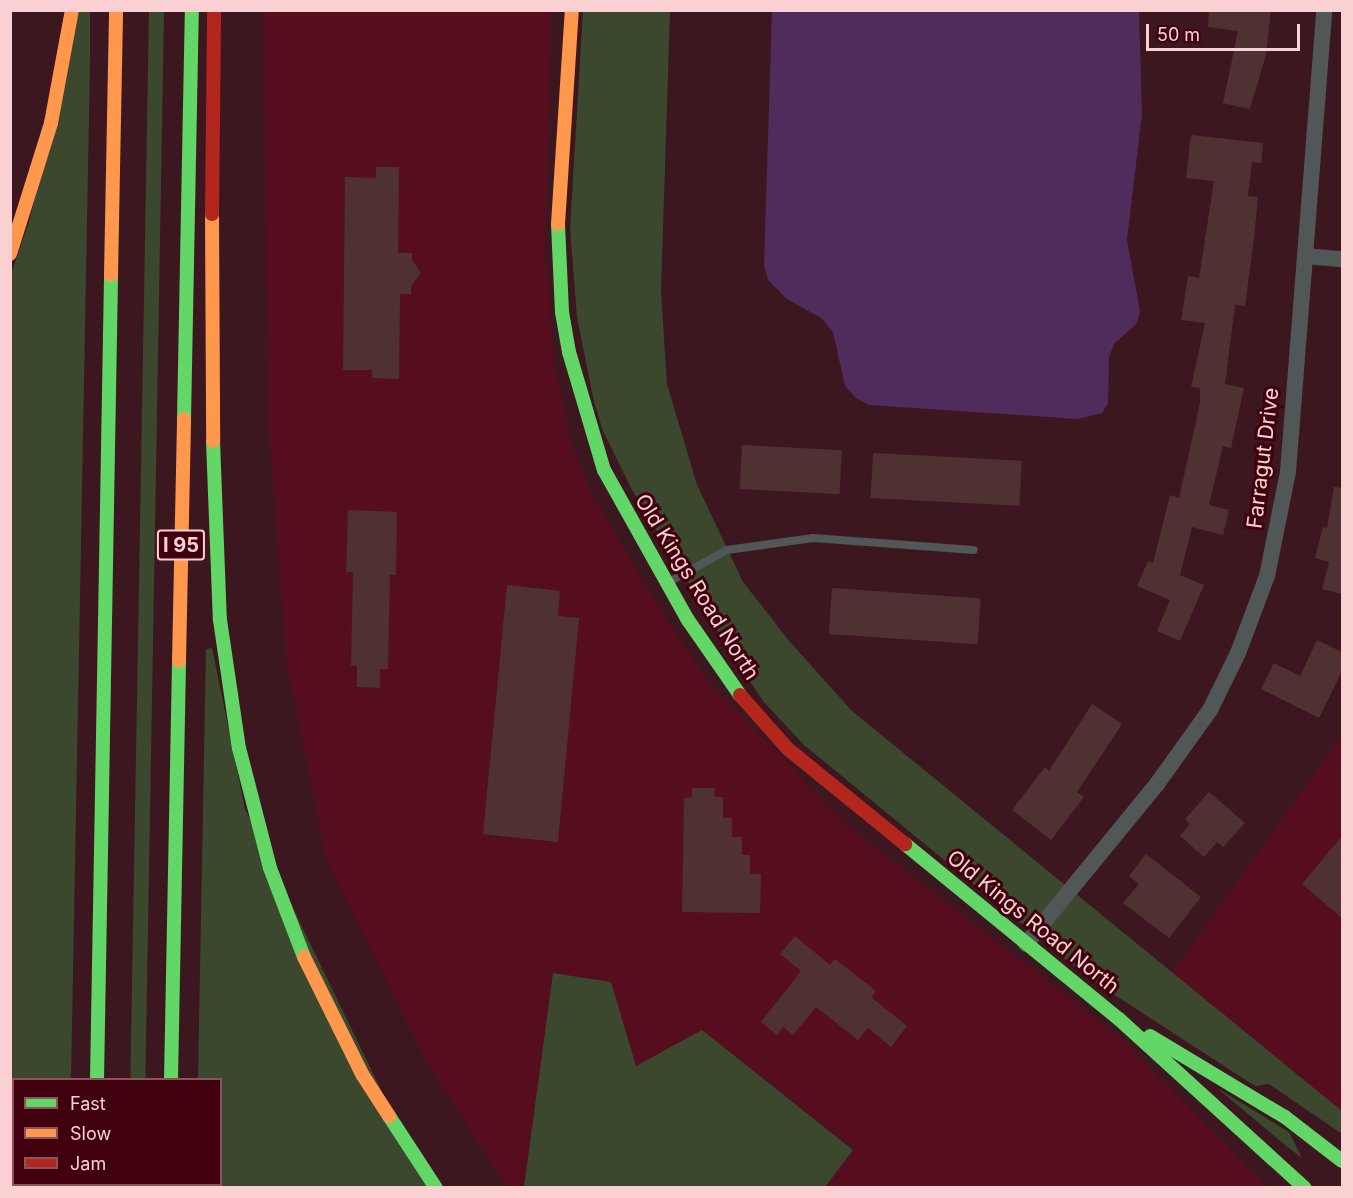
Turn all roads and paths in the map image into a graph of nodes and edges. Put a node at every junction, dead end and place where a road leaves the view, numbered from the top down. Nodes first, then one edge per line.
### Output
1 (72, 10) edge
2 (116, 10) edge
3 (192, 10) edge
4 (214, 10) edge
5 (572, 10) edge
6 (1324, 10) edge
7 (10, 254) edge
8 (1305, 256) junction
9 (1342, 259) edge
10 (974, 550) dead end
11 (666, 584) junction
12 (1026, 944) junction
13 (1119, 1019) junction
14 (96, 1078) edge
15 (171, 1078) edge
16 (1342, 1161) edge
17 (436, 1188) edge
18 (1305, 1188) edge

1 - 7 main road
2 - 14 main road
3 - 15 main road, I 95
4 - 17 main road
5 - 11 main road, Old Kings Road North
6 - 8 street, Farragut Drive
8 - 9 street
8 - 12 street, Farragut Drive
10 - 11 lane
11 - 12 main road, Old Kings Road North
12 - 13 main road, Old Kings Road North
13 - 16 main road, Old Kings Road North
13 - 18 main road, Old Kings Road North

